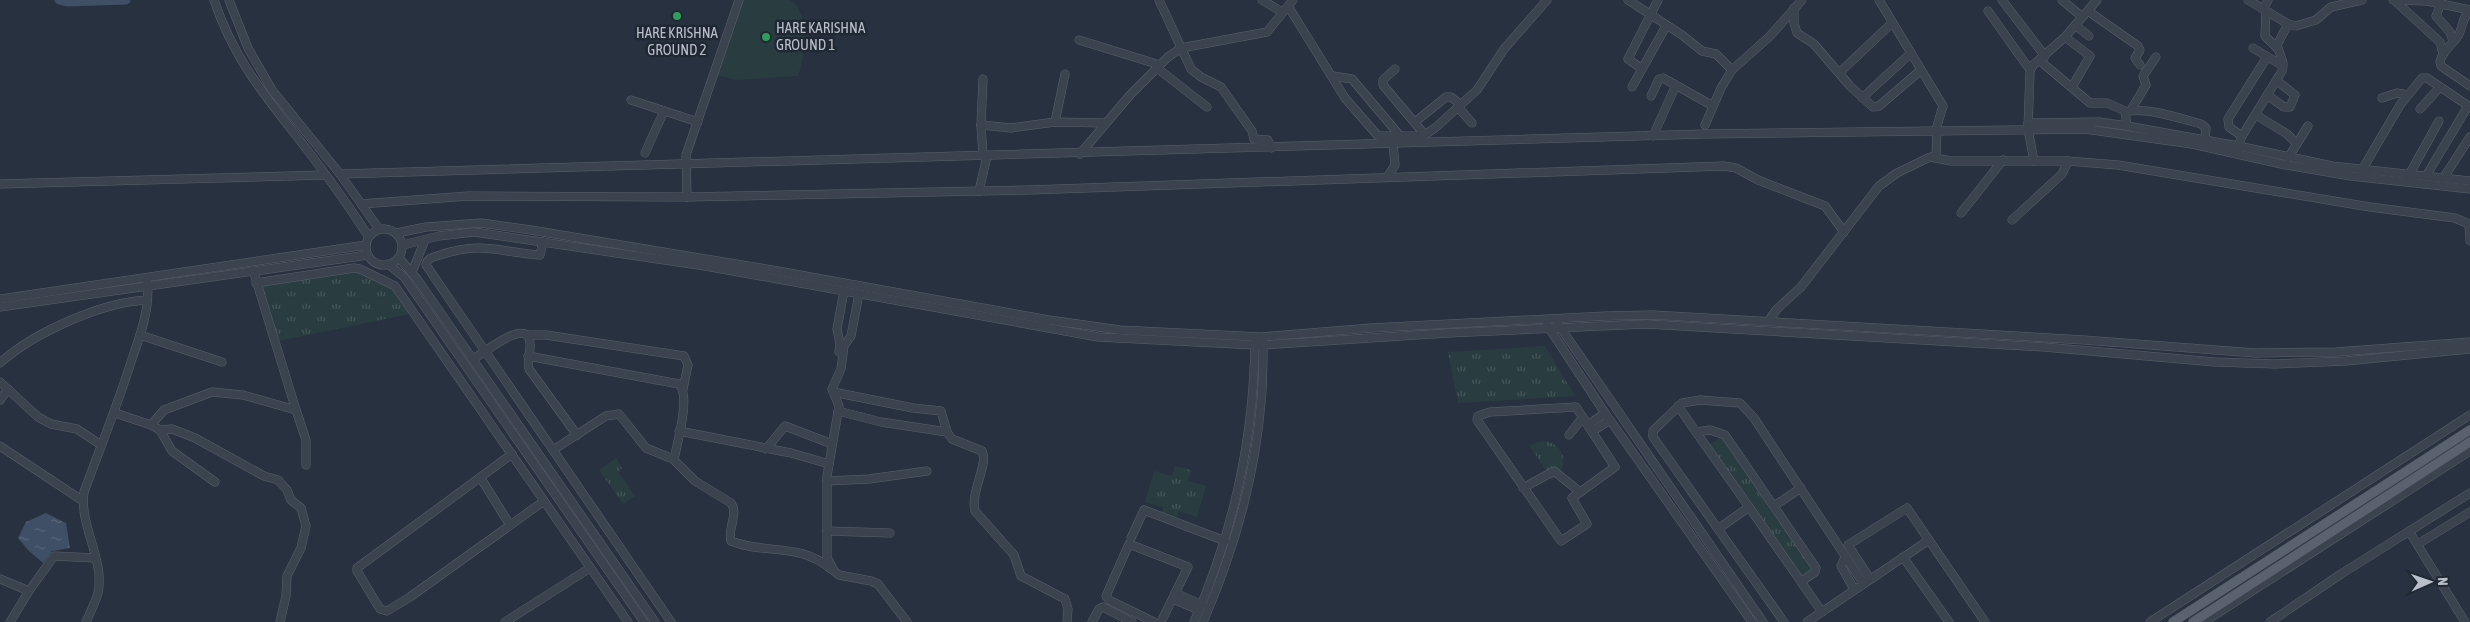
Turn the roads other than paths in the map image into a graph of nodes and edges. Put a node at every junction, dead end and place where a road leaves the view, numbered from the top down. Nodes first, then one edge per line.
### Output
1 (214, 0) edge
2 (229, 0) edge
3 (739, 0) edge
4 (1159, 0) edge
5 (1262, 0) edge
6 (1547, 0) edge
7 (1628, 0) edge
8 (1658, 0) edge
9 (1788, 0) edge
10 (1802, 0) edge
11 (1879, 0) edge
12 (2002, 0) edge
13 (2062, 0) edge
14 (2097, 0) edge
15 (2248, 0) edge
16 (2268, 0) edge
17 (2362, 0) edge
18 (2393, 0) edge
19 (1290, 3) edge
20 (2441, 3) junction
21 (1795, 8) junction
22 (2264, 10) junction
23 (2470, 10) edge
24 (1988, 11) dead end
25 (1282, 12) junction
26 (2084, 14) junction
27 (1650, 15) junction
28 (1892, 23) junction
29 (2288, 24) junction
30 (2075, 25) junction
31 (1666, 26) junction
32 (2090, 36) dead end
33 (2065, 37) junction
34 (1079, 40) dead end
35 (2453, 41) junction
36 (1182, 48) junction
37 (2253, 48) dead end
38 (2277, 48) junction
39 (1911, 53) junction
40 (2443, 54) junction
41 (2156, 57) dead end
42 (2042, 58) junction
43 (2267, 58) junction
44 (2140, 66) dead end
45 (2283, 66) junction
46 (1158, 67) junction
47 (1395, 69) dead end
48 (1642, 69) junction
49 (1732, 70) junction
50 (1921, 70) junction
51 (2030, 70) junction
52 (1838, 73) junction
53 (1065, 74) dead end
54 (1333, 76) junction
55 (983, 79) dead end
56 (2277, 81) junction
57 (1676, 84) junction
58 (2470, 86) edge
59 (1632, 87) dead end
60 (2072, 87) junction
61 (2440, 87) junction
62 (2267, 95) junction
63 (2408, 95) junction
64 (1651, 96) dead end
65 (1862, 98) junction
66 (2382, 98) dead end
67 (632, 100) dead end
68 (1459, 106) junction
69 (1713, 106) junction
70 (1207, 107) dead end
71 (2469, 107) edge
72 (2420, 109) dead end
73 (664, 111) junction
74 (2128, 111) junction
75 (2256, 114) junction
76 (2439, 121) dead end
77 (698, 122) junction
78 (1055, 122) junction
79 (1415, 122) junction
80 (1106, 123) junction
81 (1472, 123) dead end
82 (981, 125) junction
83 (1705, 125) dead end
84 (2028, 126) junction
85 (2127, 126) junction
86 (2308, 126) dead end
87 (1937, 130) junction
88 (1425, 135) junction
89 (1653, 136) junction
90 (2242, 136) junction
91 (1401, 137) junction
92 (2470, 137) edge
93 (2205, 140) junction
94 (1393, 144) junction
95 (2297, 144) junction
96 (1271, 148) junction
97 (2237, 150) junction
98 (645, 154) dead end
99 (1080, 154) junction
100 (985, 156) junction
101 (1936, 157) junction
102 (2288, 158) junction
103 (2002, 160) junction
104 (2034, 161) junction
105 (2068, 161) junction
106 (685, 164) junction
107 (2362, 170) junction
108 (2470, 172) edge
109 (340, 174) junction
110 (325, 175) junction
111 (2409, 175) junction
112 (1388, 176) junction
113 (2426, 176) junction
114 (2446, 178) junction
115 (2468, 181) edge
116 (0, 184) edge
117 (2452, 187) junction
118 (2470, 189) edge
119 (979, 191) junction
120 (687, 197) junction
121 (361, 204) junction
122 (1961, 213) dead end
123 (2012, 220) dead end
124 (379, 229) junction
125 (1844, 232) junction
126 (397, 233) junction
127 (425, 240) junction
128 (2470, 240) edge
129 (368, 241) junction
130 (403, 245) junction
131 (542, 248) junction
132 (368, 255) junction
133 (399, 258) junction
134 (388, 264) junction
135 (412, 272) junction
136 (254, 277) junction
137 (147, 290) junction
138 (843, 296) junction
139 (860, 296) junction
140 (0, 299) edge
141 (0, 307) edge
142 (1554, 319) junction
143 (1543, 320) junction
144 (1768, 320) junction
145 (1560, 328) junction
146 (1550, 329) junction
147 (140, 335) junction
148 (527, 335) junction
149 (1255, 341) junction
150 (1263, 341) junction
151 (2470, 342) edge
152 (2470, 349) edge
153 (480, 356) junction
154 (528, 356) junction
155 (222, 362) dead end
156 (0, 363) edge
157 (838, 376) junction
158 (0, 382) edge
159 (8, 389) junction
160 (683, 389) junction
161 (833, 392) junction
162 (0, 400) edge
163 (1678, 406) junction
164 (296, 410) junction
165 (838, 411) junction
166 (115, 413) junction
167 (2470, 415) edge
168 (1607, 416) junction
169 (1583, 417) junction
170 (151, 425) junction
171 (1590, 428) junction
172 (160, 430) junction
173 (2470, 430) edge
174 (679, 431) junction
175 (947, 432) junction
176 (1696, 432) junction
177 (577, 435) junction
178 (1569, 435) dead end
179 (2470, 442) edge
180 (832, 444) junction
181 (101, 445) junction
182 (0, 446) edge
183 (766, 449) junction
184 (554, 450) junction
185 (2470, 451) edge
186 (512, 454) junction
187 (674, 460) junction
188 (1653, 463) junction
189 (829, 464) junction
190 (306, 465) dead end
191 (1645, 469) junction
192 (927, 471) dead end
193 (480, 477) junction
194 (827, 481) junction
195 (215, 482) dead end
196 (1523, 488) junction
197 (1801, 488) junction
198 (1580, 492) junction
199 (2470, 492) edge
200 (83, 501) junction
201 (544, 501) junction
202 (1774, 506) junction
203 (1749, 507) junction
204 (2470, 512) edge
205 (510, 525) junction
206 (1716, 525) junction
207 (827, 531) junction
208 (1700, 531) junction
209 (2410, 531) junction
210 (890, 533) dead end
211 (1131, 538) dead end
212 (1929, 540) junction
213 (1225, 541) junction
214 (2418, 544) junction
215 (1903, 557) junction
216 (95, 558) junction
217 (1845, 558) junction
218 (590, 568) junction
219 (834, 571) junction
220 (0, 579) edge
221 (1802, 581) junction
222 (1867, 581) junction
223 (1854, 589) junction
224 (29, 591) junction
225 (1174, 596) junction
226 (1200, 607) junction
227 (1822, 612) junction
228 (1129, 621) edge
229 (10, 622) edge
230 (86, 622) edge
231 (280, 622) edge
232 (505, 622) edge
233 (628, 622) edge
234 (644, 622) edge
235 (655, 622) edge
236 (671, 622) edge
237 (907, 622) edge
238 (1067, 622) edge
239 (1092, 622) edge
240 (1154, 622) edge
241 (1161, 622) edge
242 (1194, 622) edge
243 (1203, 622) edge
244 (1752, 622) edge
245 (1763, 622) edge
246 (1784, 622) edge
247 (1807, 622) edge
248 (1949, 622) edge
249 (1985, 622) edge
250 (2150, 622) edge
251 (2173, 622) edge
252 (2193, 622) edge
253 (2204, 622) edge
254 (2270, 622) edge
255 (2465, 622) edge

1 - 110 street
2 - 109 street
3 - 77 street
4 - 36 street
5 - 25 street
6 - 68 street
7 - 27 street
8 - 27 street
9 - 21 street
10 - 21 street
11 - 28 street
12 - 42 street
13 - 26 street
14 - 26 street
15 - 22 street
16 - 22 street
17 - 29 street
18 - 20 street
18 - 40 street
19 - 25 street
19 - 54 street
20 - 23 street
20 - 35 street
21 - 49 street
21 - 52 street
22 - 29 street
22 - 38 street
23 - 35 street
24 - 51 street
25 - 36 street
26 - 30 street
26 - 44 street
27 - 31 street
27 - 48 street
28 - 39 street
28 - 52 street
29 - 38 street
30 - 32 street
30 - 33 street
31 - 48 street
31 - 49 street
33 - 42 street
33 - 60 street
34 - 46 street
35 - 40 street
36 - 46 street
36 - 96 street
37 - 43 street
38 - 45 street
39 - 50 street
39 - 65 street
40 - 58 street
41 - 74 street
42 - 51 street
42 - 60 street
43 - 45 street
43 - 90 street
45 - 56 street
46 - 70 street
46 - 80 street
47 - 79 street
48 - 59 street
49 - 69 street
50 - 65 street
50 - 87 street
51 - 84 street
52 - 65 street
53 - 78 street
54 - 91 street
54 - 91 street
55 - 82 street
56 - 62 street
56 - 62 street
57 - 64 street
57 - 69 street
57 - 89 street
60 - 74 street
61 - 63 street
61 - 71 street
61 - 72 street
62 - 75 street
63 - 66 street
63 - 107 street
67 - 73 street
68 - 79 street
68 - 81 street
68 - 88 street
69 - 83 street
71 - 113 street
73 - 77 street
73 - 98 street
74 - 85 street
74 - 93 street
75 - 90 street
75 - 95 street
76 - 111 street
77 - 106 street
78 - 80 street
78 - 82 street
79 - 88 street
80 - 99 street
82 - 100 street
84 - 85 street
84 - 87 street
84 - 97 street
84 - 104 street
85 - 93 street
86 - 95 street
87 - 89 street
87 - 101 street
88 - 91 street
89 - 94 street
90 - 97 street
92 - 114 street
93 - 97 street
94 - 96 street
94 - 112 street
95 - 102 street
96 - 99 street
97 - 102 street
97 - 117 street
99 - 100 street
100 - 106 street
100 - 119 street
101 - 103 street
101 - 125 street
102 - 107 street
103 - 104 street
103 - 122 street
104 - 105 street
105 - 123 street
105 - 128 street
106 - 109 street
106 - 120 street
107 - 111 street
108 - 115 street
109 - 121 street
110 - 116 street
110 - 129 street
111 - 113 street
112 - 119 street
112 - 125 street
113 - 114 street
114 - 115 street
114 - 117 street
117 - 118 street
119 - 120 street
120 - 121 street
121 - 124 street
124 - 126 street
124 - 129 street
125 - 144 street
126 - 130 street
126 - 139 street
127 - 130 street
127 - 131 street
127 - 135 street
129 - 132 street
129 - 137 street
130 - 133 street
131 - 138 street
131 - 153 street
132 - 134 street
132 - 136 street
133 - 134 street
133 - 135 street
134 - 234 street
135 - 153 street
136 - 137 street
136 - 164 street
136 - 186 street
137 - 140 street
137 - 141 street
137 - 147 street
137 - 156 street
138 - 139 street
138 - 157 street
139 - 149 street
139 - 157 street
142 - 143 street
142 - 144 street
142 - 145 street
143 - 146 street
143 - 150 street
144 - 151 street
145 - 146 street
145 - 152 street
145 - 188 street
146 - 150 street
146 - 168 street
147 - 155 street
147 - 166 street
148 - 153 street
148 - 154 street
148 - 160 street
149 - 150 street
149 - 213 street
150 - 243 street
153 - 184 street
153 - 235 street
154 - 160 street
154 - 177 street
157 - 161 street
158 - 159 street
159 - 162 street
159 - 181 street
160 - 174 street
161 - 165 street
161 - 175 street
163 - 176 street
163 - 197 street
163 - 206 street
164 - 170 street
164 - 190 street
165 - 175 street
165 - 180 street
166 - 170 street
166 - 181 street
167 - 250 street
168 - 171 street
168 - 191 street
169 - 171 street
169 - 178 street
169 - 196 street
170 - 172 street
171 - 198 street
172 - 195 street
172 - 231 street
173 - 251 main road
174 - 183 street
174 - 187 street
175 - 238 street
176 - 202 street
176 - 203 street
177 - 184 street
177 - 187 street
179 - 252 main road
180 - 183 street
180 - 189 street
181 - 200 street
182 - 200 street
183 - 189 street
184 - 236 street
185 - 253 street
186 - 193 street
186 - 201 street
187 - 219 street
188 - 191 street
188 - 208 street
189 - 194 street
191 - 244 street
192 - 194 street
193 - 205 street
193 - 205 street
194 - 207 street
196 - 198 street
196 - 198 street
197 - 202 street
197 - 217 street
199 - 209 street
200 - 216 street
201 - 205 street
201 - 218 street
202 - 221 street
203 - 206 street
203 - 221 street
204 - 214 street
206 - 208 street
206 - 246 street
207 - 210 street
207 - 219 street
208 - 245 street
209 - 214 street
209 - 254 street
211 - 213 street
212 - 215 street
212 - 222 street
212 - 249 street
213 - 226 street
214 - 255 street
215 - 222 street
215 - 248 street
216 - 224 street
216 - 230 street
217 - 222 street
217 - 223 street
218 - 232 street
218 - 233 street
219 - 237 street
220 - 224 street
221 - 227 street
222 - 223 street
223 - 227 street
224 - 229 street
225 - 226 street
225 - 240 street
225 - 241 street
226 - 242 street
227 - 247 street
228 - 239 street

